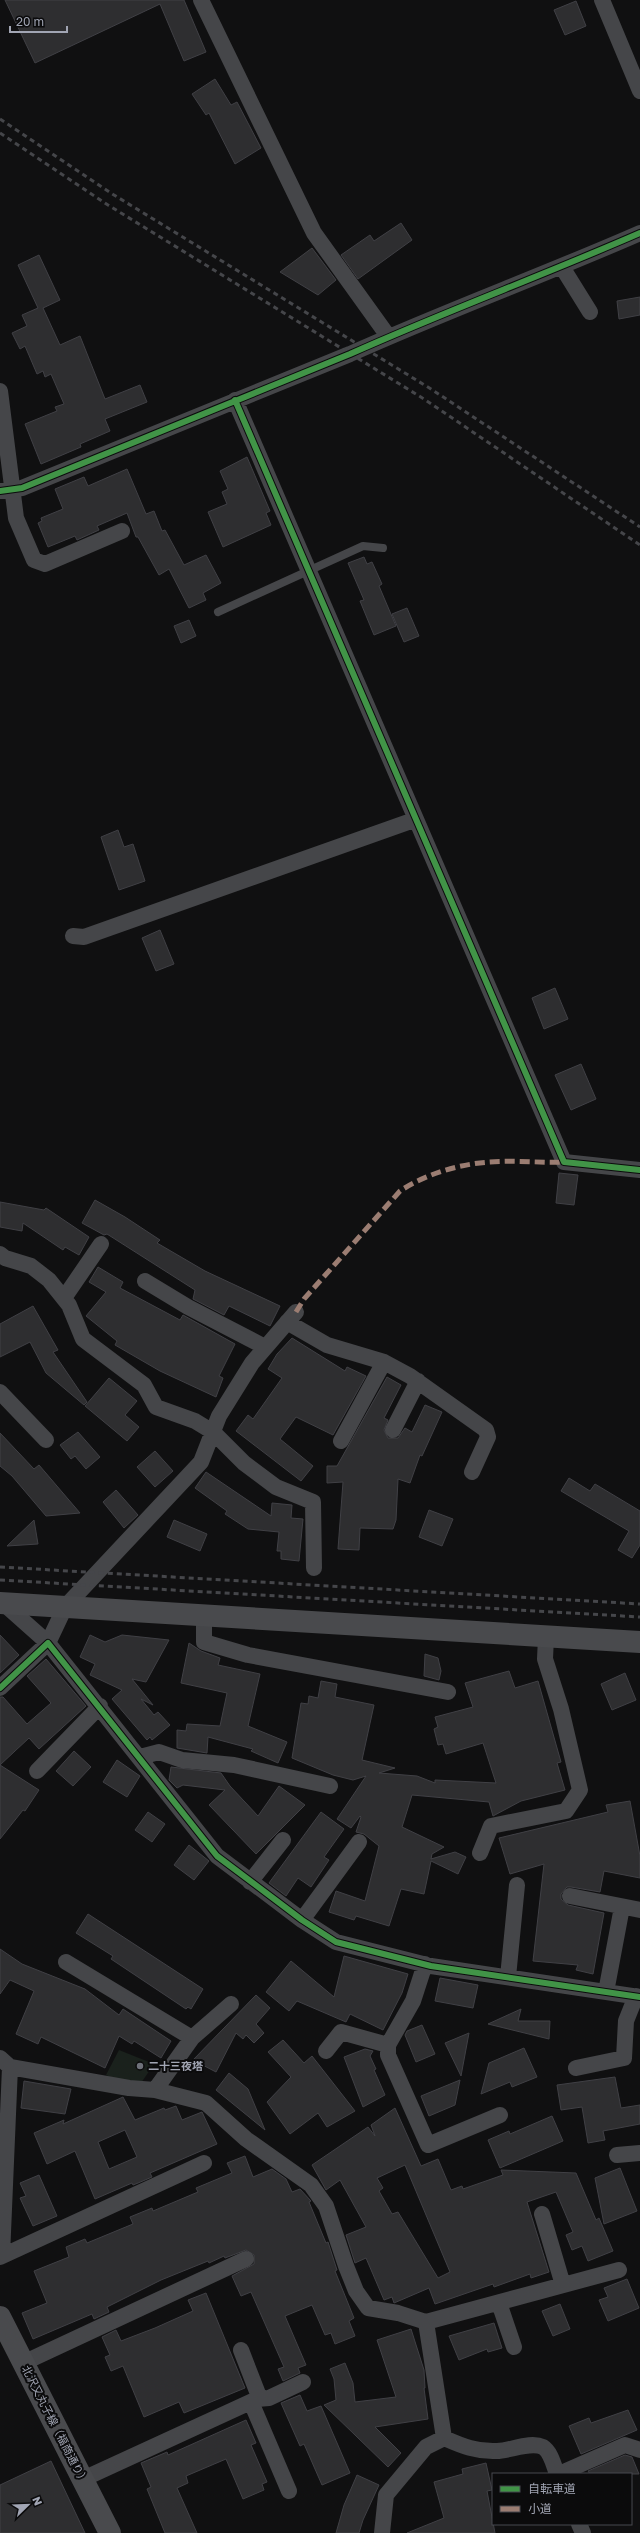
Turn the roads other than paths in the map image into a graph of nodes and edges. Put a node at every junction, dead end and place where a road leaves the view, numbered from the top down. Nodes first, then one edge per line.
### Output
1 (201, 0) edge
2 (602, 0) edge
3 (640, 91) edge
4 (640, 233) edge
5 (558, 269) junction
6 (590, 312) dead end
7 (388, 336) junction
8 (0, 391) edge
9 (235, 400) junction
10 (7, 490) edge
11 (122, 531) dead end
12 (383, 548) dead end
13 (307, 570) junction
14 (218, 612) dead end
15 (414, 820) junction
16 (73, 936) dead end
17 (640, 1170) edge
18 (101, 1244) dead end
19 (0, 1254) edge
20 (145, 1281) dead end
21 (64, 1298) junction
22 (265, 1347) junction
23 (384, 1362) junction
24 (418, 1381) junction
25 (0, 1392) edge
26 (393, 1430) dead end
27 (213, 1432) junction
28 (46, 1440) dead end
29 (341, 1441) dead end
30 (472, 1472) dead end
31 (314, 1568) dead end
32 (1, 1603) edge
33 (65, 1607) junction
34 (204, 1616) junction
35 (546, 1637) junction
36 (640, 1642) edge
37 (48, 1643) junction
38 (0, 1688) edge
39 (448, 1692) dead end
40 (100, 1706) junction
41 (140, 1757) junction
42 (37, 1770) dead end
43 (330, 1786) dead end
44 (283, 1840) dead end
45 (359, 1842) dead end
46 (480, 1853) dead end
47 (250, 1882) junction
48 (517, 1885) dead end
49 (570, 1896) dead end
50 (622, 1907) junction
51 (640, 1910) edge
52 (302, 1920) junction
53 (66, 1962) dead end
54 (425, 1964) junction
55 (508, 1977) junction
56 (606, 1992) junction
57 (638, 1996) edge
58 (231, 2004) dead end
59 (192, 2038) junction
60 (388, 2045) junction
61 (326, 2051) dead end
62 (5, 2062) edge
63 (576, 2068) dead end
64 (155, 2090) junction
65 (500, 2115) dead end
66 (640, 2153) edge
67 (617, 2155) dead end
68 (204, 2163) dead end
69 (542, 2214) dead end
70 (1, 2256) edge
71 (246, 2259) dead end
72 (619, 2270) dead end
73 (563, 2285) junction
74 (499, 2303) junction
75 (0, 2318) edge
76 (426, 2322) junction
77 (514, 2347) dead end
78 (241, 2350) dead end
79 (23, 2363) junction
80 (303, 2382) dead end
81 (255, 2400) junction
82 (444, 2438) junction
83 (640, 2450) edge
84 (558, 2473) edge
85 (560, 2473) edge
86 (83, 2479) junction
87 (289, 2491) dead end
88 (110, 2533) edge
89 (382, 2533) edge

1 - 7 street
2 - 3 street
4 - 5 street
5 - 6 street
5 - 7 street
7 - 9 street
8 - 10 street
9 - 10 street
9 - 13 street
10 - 11 street
12 - 13 lane
13 - 14 lane
13 - 15 street
15 - 16 street
15 - 17 street
18 - 21 street
19 - 21 street
20 - 22 street
21 - 27 street
22 - 23 street
22 - 27 street
23 - 24 street
23 - 29 street
24 - 26 street
24 - 30 street
25 - 28 street
27 - 31 street
27 - 33 street
32 - 33 street
32 - 37 street
33 - 34 street
33 - 37 street
34 - 35 street
34 - 39 street
35 - 36 street
35 - 46 street
37 - 38 street
37 - 40 street
40 - 41 street
40 - 42 street
41 - 43 street
41 - 47 street
44 - 47 street
45 - 52 street
47 - 52 street
48 - 55 street
49 - 50 street
50 - 51 street
50 - 56 street
52 - 54 street
53 - 59 street
54 - 55 street
54 - 60 street
55 - 56 street
56 - 57 street
57 - 63 street
58 - 59 street
59 - 64 street
60 - 61 street
60 - 65 street
62 - 64 street
62 - 70 street
64 - 76 street
66 - 67 street
68 - 70 street
69 - 73 street
71 - 79 street
72 - 73 street
73 - 74 street
74 - 76 street
74 - 77 street
75 - 79 street, 北沢又丸子線（福商通り）
76 - 82 street
78 - 81 street
79 - 86 street, 北沢又丸子線（福商通り）
80 - 81 street
81 - 86 street
81 - 87 street
82 - 84 street
82 - 89 street
83 - 85 street
86 - 88 street, 北沢又丸子線（福商通り）

